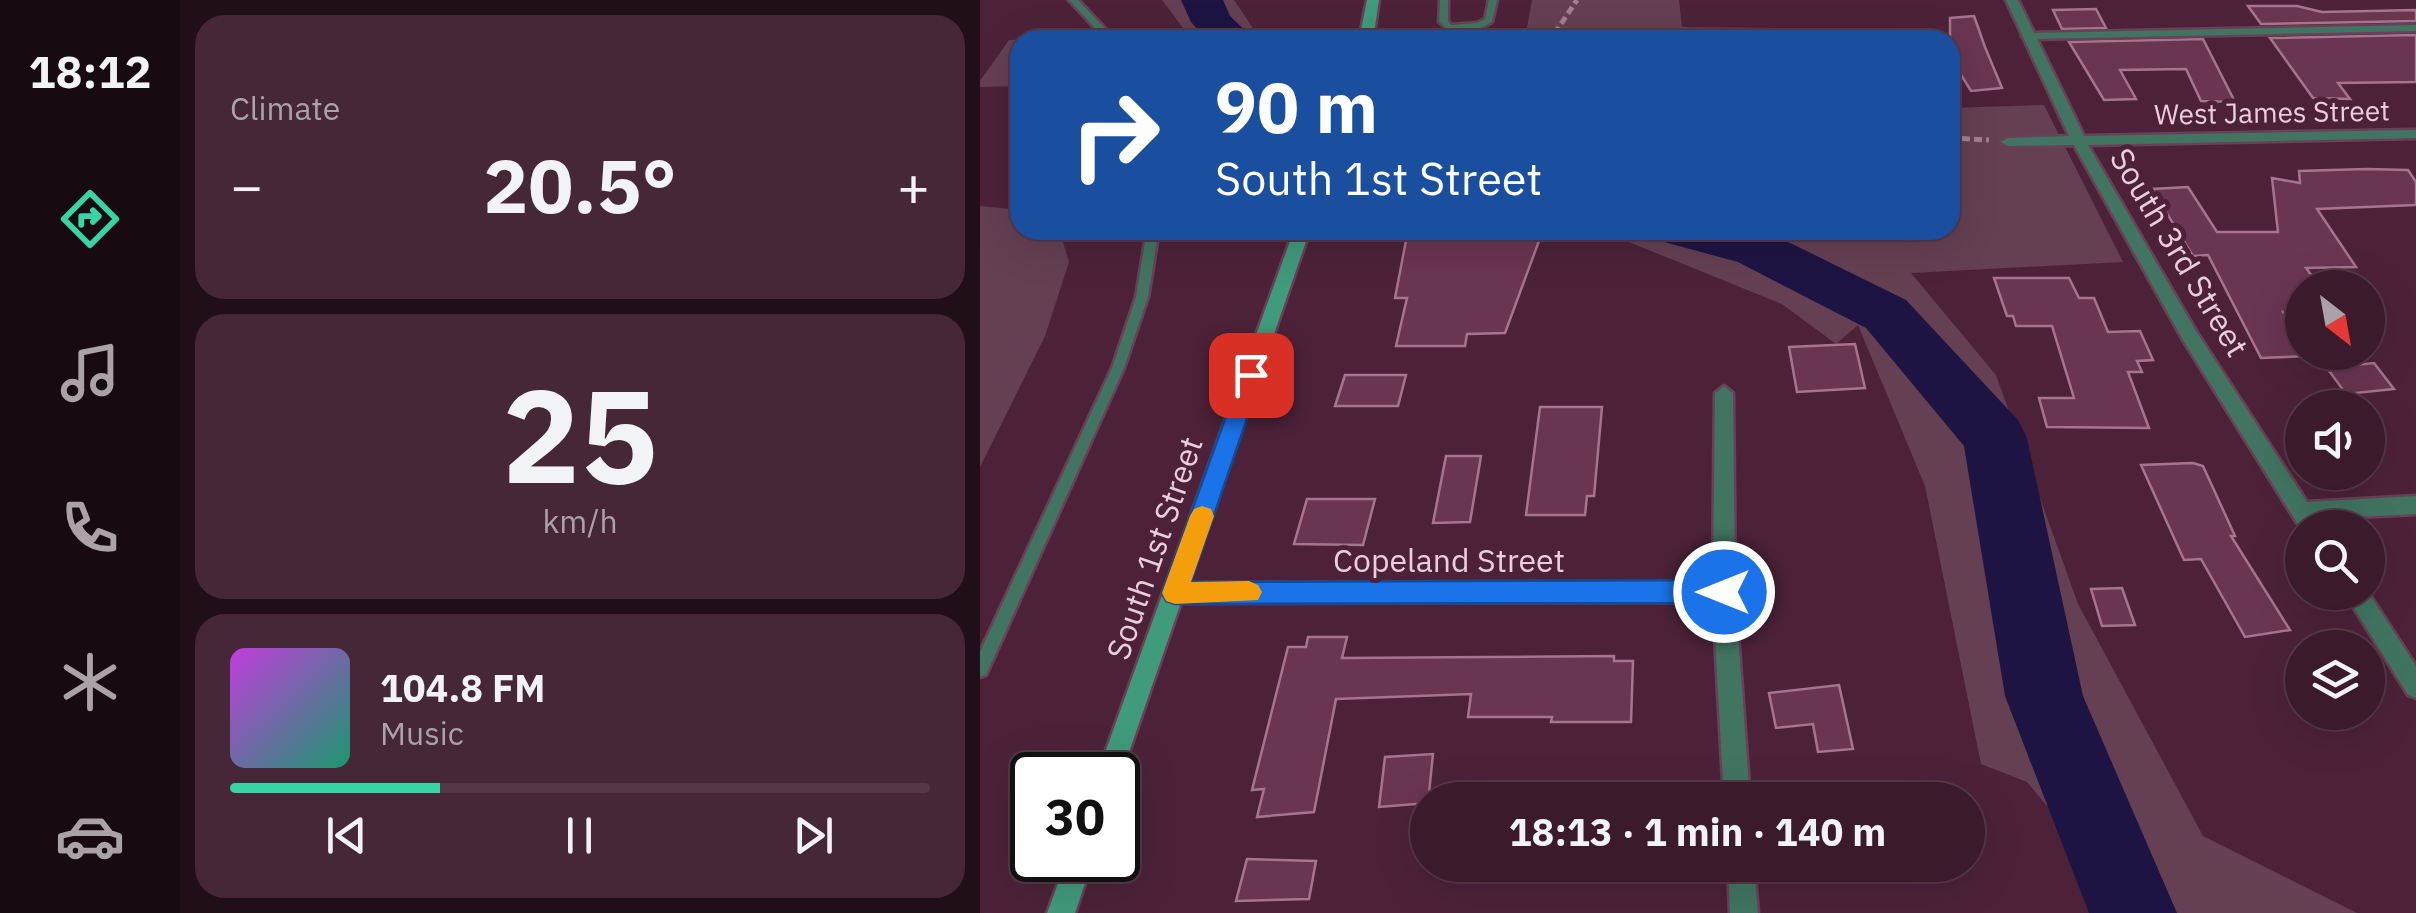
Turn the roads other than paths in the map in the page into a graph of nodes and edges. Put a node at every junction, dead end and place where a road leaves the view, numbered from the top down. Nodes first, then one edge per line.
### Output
1 (1072, 0) edge
2 (1373, 0) edge
3 (1444, 0) edge
4 (1493, 0) edge
5 (2012, 0) edge
6 (2416, 28) edge
7 (1100, 30) edge
8 (1368, 30) edge
9 (2027, 36) junction
10 (2416, 134) edge
11 (2076, 141) junction
12 (2008, 142) road end
13 (1151, 240) edge
14 (1299, 240) edge
15 (1724, 393) dead end
16 (2416, 505) edge
17 (2301, 510) edge
18 (2377, 510) edge
19 (1724, 592) junction
20 (1175, 593) junction
21 (2366, 610) edge
22 (980, 670) edge
23 (2416, 687) edge
24 (1118, 752) edge
25 (1736, 782) edge
26 (1073, 882) edge
27 (1742, 882) edge
28 (1062, 913) edge
29 (1744, 913) edge

1 - 7 lane
2 - 8 main road
3 - 4 lane
5 - 9 street, South 3rd Street
6 - 9 lane
9 - 11 street, South 3rd Street
10 - 11 street, West James Street
11 - 12 street, West James Street
11 - 17 street, South 3rd Street
13 - 22 lane
14 - 20 main road, South 1st Street
15 - 19 street
16 - 18 street
19 - 20 street, Copeland Street
19 - 25 street
20 - 24 main road, South 1st Street
21 - 23 street
26 - 28 main road
27 - 29 street

